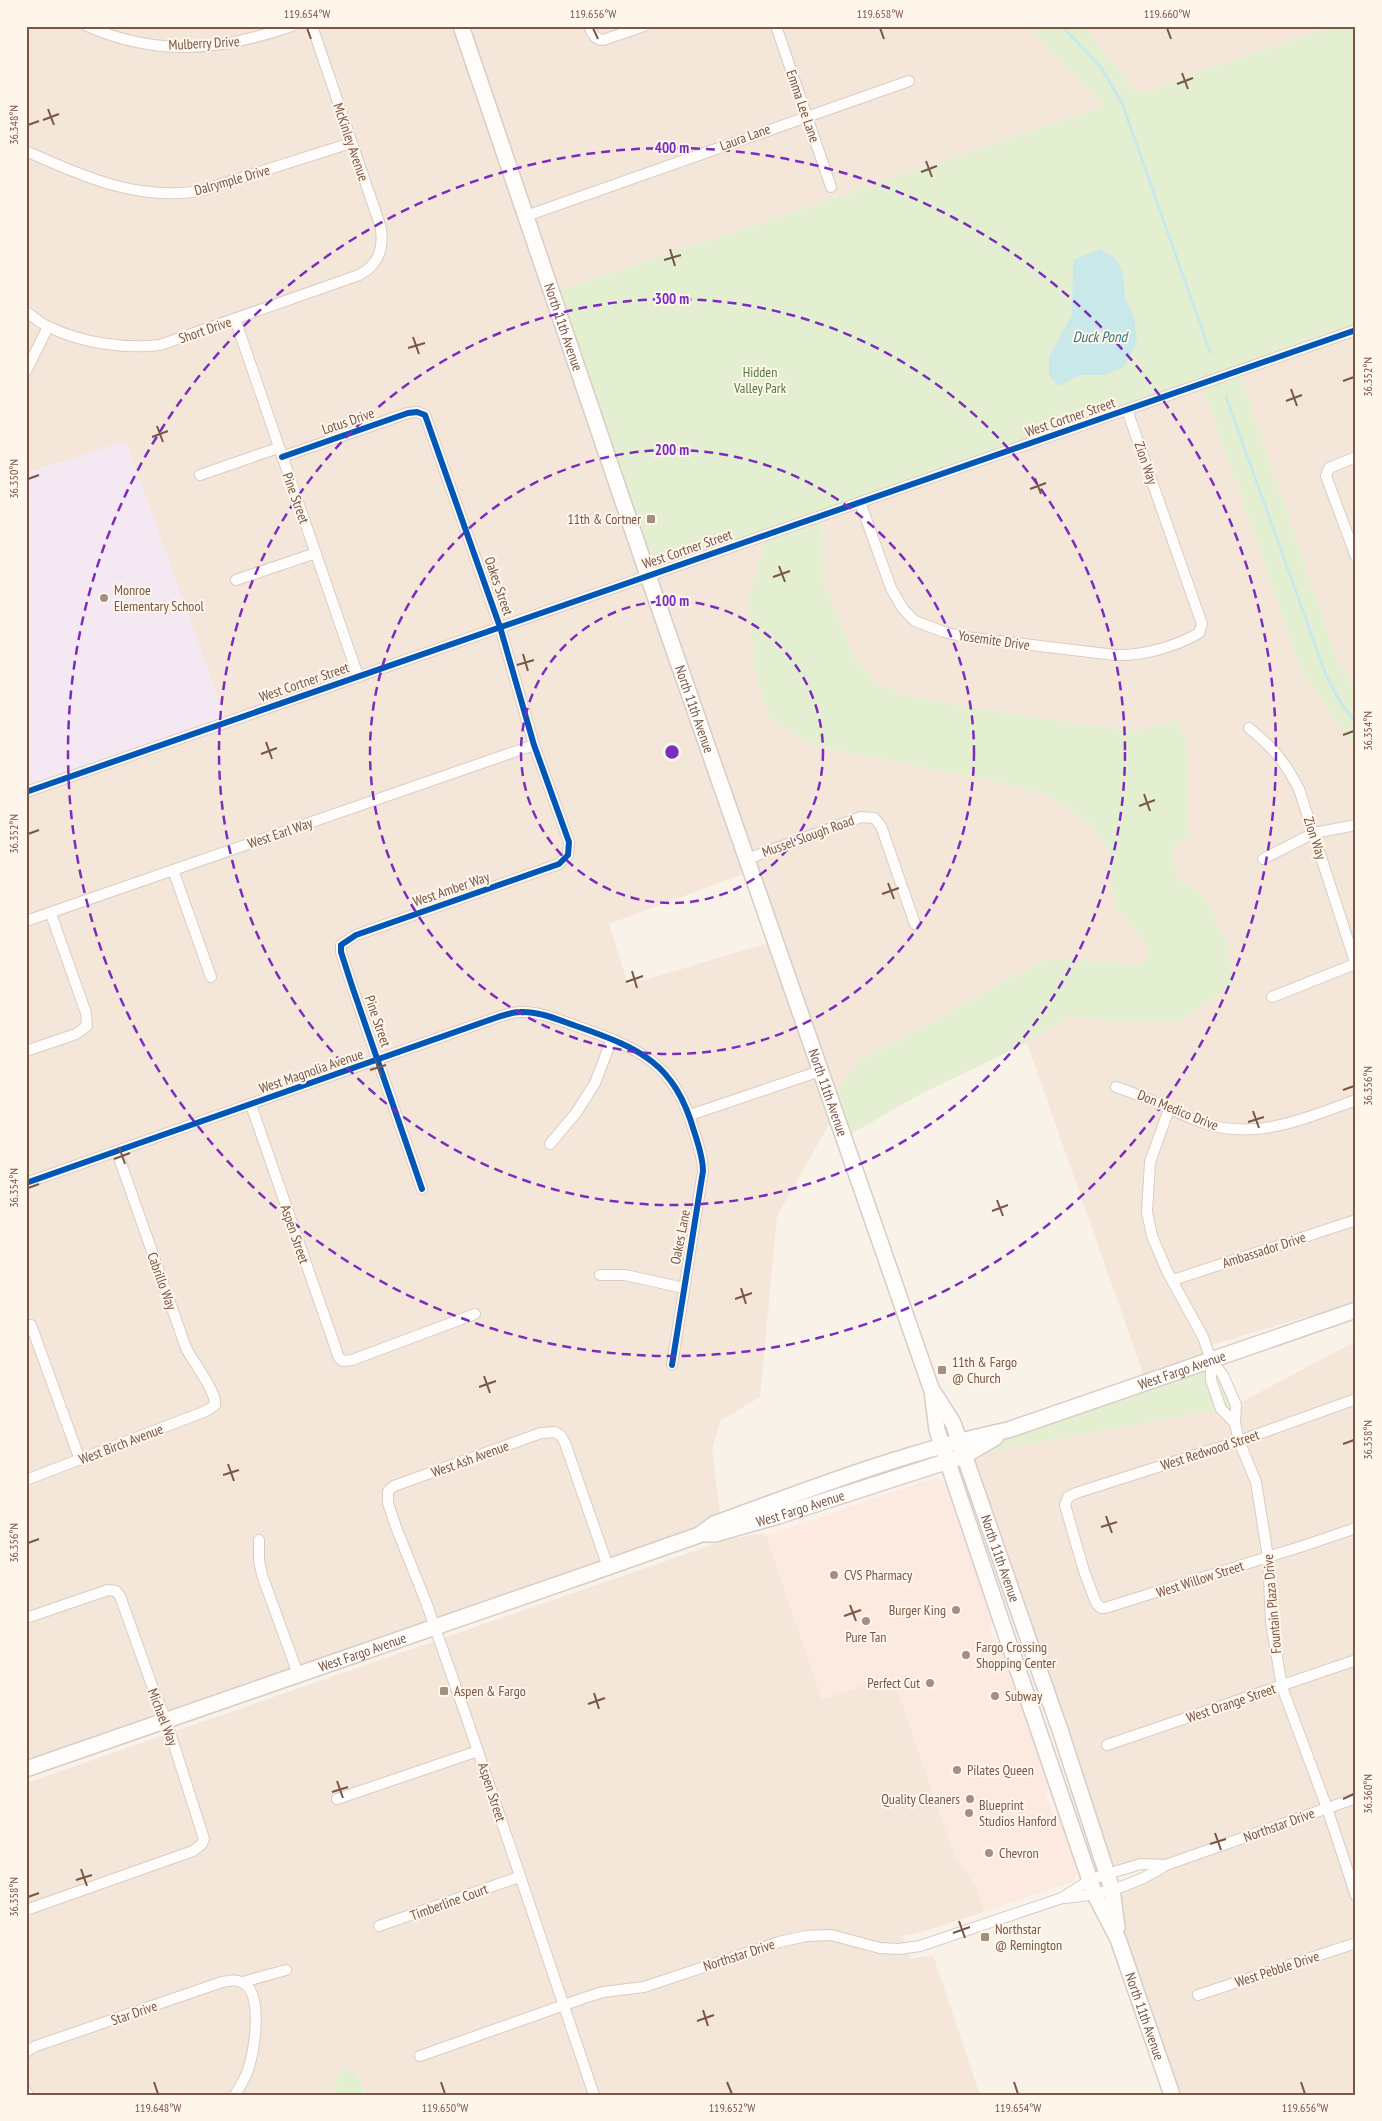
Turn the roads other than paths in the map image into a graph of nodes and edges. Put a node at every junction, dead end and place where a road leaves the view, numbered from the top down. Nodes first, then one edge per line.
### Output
1 (87, 26) edge
2 (292, 26) edge
3 (312, 26) edge
4 (461, 26) edge
5 (589, 26) edge
6 (644, 26) edge
7 (776, 26) edge
8 (909, 81) dead end
9 (807, 116) junction
10 (351, 143) junction
11 (26, 152) edge
12 (831, 187) dead end
13 (526, 216) junction
14 (378, 259) joint
15 (26, 312) edge
16 (235, 319) junction
17 (48, 327) junction
18 (1356, 330) edge
19 (26, 371) edge
20 (1127, 410) junction
21 (423, 413) joint
22 (280, 453) junction
23 (1356, 457) edge
24 (200, 474) dead end
25 (860, 502) junction
26 (316, 553) junction
27 (1356, 557) edge
28 (648, 576) junction
29 (236, 580) dead end
30 (500, 627) junction
31 (1201, 631) joint
32 (358, 676) junction
33 (1249, 728) dead end
34 (534, 745) junction
35 (26, 792) edge
36 (1356, 824) edge
37 (1314, 833) junction
38 (568, 855) joint
39 (746, 859) junction
40 (1263, 859) dead end
41 (173, 870) junction
42 (51, 914) junction
43 (26, 921) edge
44 (915, 924) dead end
45 (341, 945) joint
46 (1356, 964) edge
47 (211, 977) dead end
48 (1272, 997) dead end
49 (612, 1039) junction
50 (26, 1051) edge
51 (378, 1060) junction
52 (820, 1071) junction
53 (1116, 1087) dead end
54 (1356, 1100) edge
55 (251, 1105) junction
56 (1169, 1109) junction
57 (690, 1115) junction
58 (550, 1144) dead end
59 (117, 1152) junction
60 (26, 1183) edge
61 (422, 1189) dead end
62 (1356, 1220) edge
63 (600, 1276) dead end
64 (1172, 1280) junction
65 (684, 1288) junction
66 (1356, 1310) edge
67 (475, 1314) dead end
68 (31, 1325) dead end
69 (1211, 1360) junction
70 (672, 1365) dead end
71 (932, 1391) junction
72 (1356, 1399) edge
73 (215, 1405) joint
74 (1235, 1423) junction
75 (1008, 1430) junction
76 (958, 1440) junction
77 (1239, 1441) junction
78 (942, 1445) junction
79 (964, 1456) junction
80 (80, 1460) junction
81 (948, 1461) junction
82 (26, 1480) edge
83 (388, 1491) joint
84 (1356, 1528) edge
85 (699, 1535) junction
86 (259, 1540) dead end
87 (1268, 1558) junction
88 (608, 1567) junction
89 (1101, 1608) joint
90 (26, 1618) edge
91 (435, 1627) junction
92 (1005, 1632) junction
93 (1356, 1660) edge
94 (298, 1674) junction
95 (1282, 1685) junction
96 (166, 1720) junction
97 (1060, 1730) junction
98 (1107, 1745) dead end
99 (478, 1751) junction
100 (26, 1769) edge
101 (1356, 1798) edge
102 (337, 1799) dead end
103 (1327, 1808) junction
104 (1166, 1865) junction
105 (1107, 1874) junction
106 (519, 1877) junction
107 (1090, 1880) junction
108 (1112, 1889) junction
109 (1095, 1895) junction
110 (1356, 1896) edge
111 (1062, 1898) junction
112 (26, 1910) edge
113 (379, 1926) dead end
114 (1118, 1939) junction
115 (1356, 1943) edge
116 (286, 1970) dead end
117 (243, 1982) junction
118 (1198, 1995) dead end
119 (564, 2005) junction
120 (26, 2052) edge
121 (420, 2056) dead end
122 (26, 2091) edge
123 (28, 2095) edge
124 (235, 2095) edge
125 (594, 2095) edge
126 (1172, 2095) edge

1 - 2 street, Mulberry Drive
3 - 10 street, McKinley Avenue
4 - 13 main road, North 11th Avenue
5 - 6 street
7 - 9 street, Emma Lee Lane
8 - 9 street, Laura Lane
9 - 12 street, Emma Lee Lane
9 - 13 street, Laura Lane
10 - 11 street, Dalrymple Drive
10 - 14 street, McKinley Avenue
13 - 28 main road, North 11th Avenue
14 - 16 street, Short Drive
15 - 17 street, Short Drive
16 - 17 street, Short Drive
16 - 22 street, Pine Street
17 - 19 street
18 - 20 street, West Cortner Street
20 - 25 street, West Cortner Street
20 - 31 street, Zion Way
21 - 22 street, Lotus Drive
21 - 30 street, Oakes Street
22 - 24 street, Lotus Drive
22 - 26 street, Pine Street
23 - 27 street
25 - 28 street, West Cortner Street
25 - 31 street, Yosemite Drive
26 - 29 street
26 - 32 street, Pine Street
28 - 30 street, West Cortner Street
28 - 39 main road, North 11th Avenue
30 - 32 street, West Cortner Street
30 - 34 street, Oakes Street
32 - 35 street, West Cortner Street
33 - 37 street, Zion Way
34 - 38 street, Oakes Street
34 - 41 street, West Earl Way
36 - 37 street
37 - 40 street
37 - 46 street, Zion Way
38 - 45 street, West Amber Way
39 - 44 street, Mussel Slough Road
39 - 52 main road, North 11th Avenue
41 - 42 street, West Earl Way
41 - 47 street
42 - 43 street, West Earl Way
42 - 50 street
45 - 51 street, Pine Street
46 - 48 street
49 - 51 street, West Magnolia Avenue
49 - 57 street, West Magnolia Avenue
49 - 58 street
51 - 55 street, West Magnolia Avenue
51 - 61 street, Pine Street
52 - 57 street
52 - 71 main road, North 11th Avenue
53 - 56 street, Don Medico Drive
54 - 56 street, Don Medico Drive
55 - 59 street, West Magnolia Avenue
55 - 67 street, Aspen Street
56 - 64 street, Fountain Plaza Drive
57 - 65 street, Oakes Lane
59 - 60 street, West Magnolia Avenue
59 - 73 street, Cabrillo Way
62 - 64 street, Ambassador Drive
63 - 65 street
64 - 69 street, Fountain Plaza Drive
65 - 70 street, Oakes Lane
66 - 69 main road, West Fargo Avenue
68 - 80 street
69 - 74 street, Fountain Plaza Drive
69 - 74 street, Fountain Plaza Drive
69 - 75 main road, West Fargo Avenue
71 - 76 main road, North 11th Avenue
71 - 78 main road, North 11th Avenue
72 - 77 street, West Redwood Street
73 - 80 street, West Birch Avenue
74 - 77 street, Fountain Plaza Drive
75 - 76 main road, West Fargo Avenue
75 - 79 main road, West Fargo Avenue
76 - 78 main road, West Fargo Avenue
76 - 79 main road, North 11th Avenue
77 - 87 street, Fountain Plaza Drive
77 - 89 street, West Redwood Street
78 - 81 main road, North 11th Avenue
78 - 85 main road, West Fargo Avenue
79 - 81 main road, West Fargo Avenue
79 - 97 main road, North 11th Avenue
80 - 82 street, West Birch Avenue
81 - 85 main road, West Fargo Avenue
81 - 92 main road, North 11th Avenue
83 - 88 street, West Ash Avenue
83 - 91 street, Aspen Street
84 - 87 street, West Willow Street
85 - 88 main road, West Fargo Avenue
86 - 94 street
87 - 89 street, West Willow Street
87 - 95 street, Fountain Plaza Drive
88 - 91 main road, West Fargo Avenue
90 - 96 street, Michael Way
91 - 94 main road, West Fargo Avenue
91 - 99 street, Aspen Street
92 - 97 main road, North 11th Avenue
92 - 107 main road, North 11th Avenue
93 - 95 street, West Orange Street
94 - 96 main road, West Fargo Avenue
95 - 98 street, West Orange Street
95 - 103 street, Fountain Plaza Drive
96 - 100 main road, West Fargo Avenue
96 - 112 street, Michael Way
97 - 105 main road, North 11th Avenue
99 - 102 street
99 - 106 street, Aspen Street
101 - 103 street, Northstar Drive
103 - 104 street, Northstar Drive
103 - 110 street, Fountain Plaza Drive
104 - 105 street, Northstar Drive
104 - 108 street, Northstar Drive
105 - 107 street, Northstar Drive
105 - 108 main road, North 11th Avenue
106 - 113 street, Timberline Court
106 - 119 street, Aspen Street
107 - 109 main road, North 11th Avenue
107 - 111 street, Northstar Drive
108 - 109 street, Northstar Drive
108 - 114 main road, North 11th Avenue
109 - 111 street, Northstar Drive
109 - 114 main road, North 11th Avenue
111 - 119 street, Northstar Drive
114 - 126 main road, North 11th Avenue
115 - 118 street, West Pebble Drive
116 - 117 street, Star Drive
117 - 120 street, Star Drive
117 - 124 street
119 - 121 street, Northstar Drive
119 - 125 street, Aspen Street
122 - 123 street

